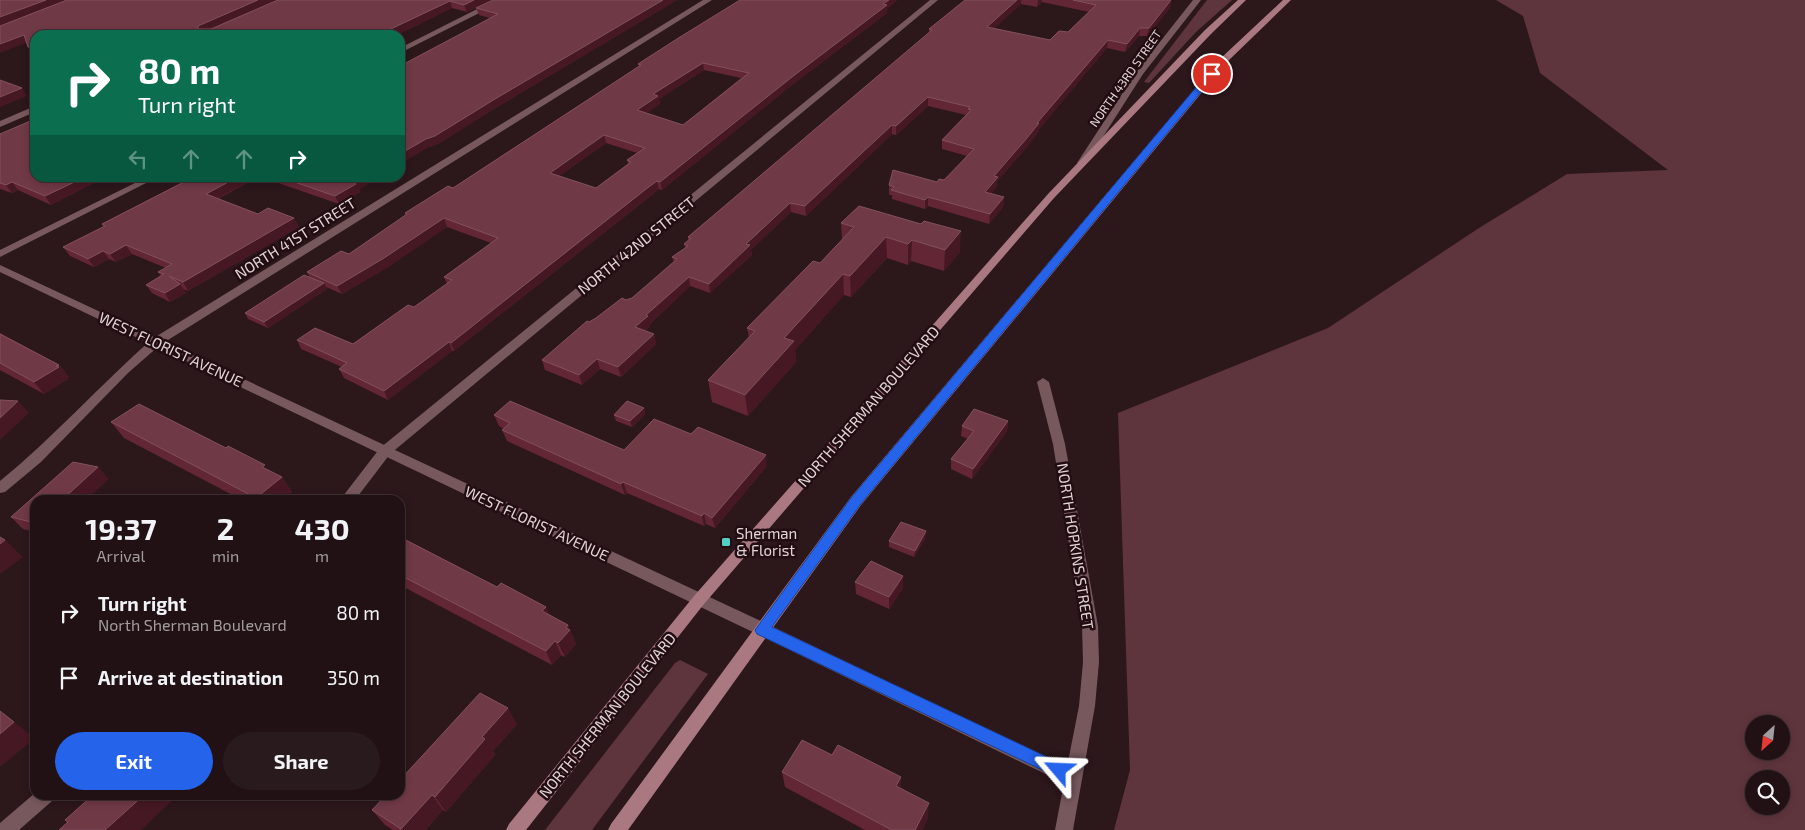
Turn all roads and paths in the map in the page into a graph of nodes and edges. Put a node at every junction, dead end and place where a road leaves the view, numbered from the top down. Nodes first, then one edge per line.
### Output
1 (501, 0) edge
2 (708, 0) edge
3 (934, 0) edge
4 (1197, 0) edge
5 (1242, 0) edge
6 (1287, 0) edge
7 (405, 48) edge
8 (30, 111) edge
9 (0, 124) edge
10 (1076, 172) junction
11 (143, 182) edge
12 (0, 254) edge
13 (0, 268) edge
14 (156, 342) junction
15 (1043, 382) dead end
16 (385, 451) junction
17 (0, 488) edge
18 (350, 495) edge
19 (698, 600) junction
20 (762, 630) junction
21 (1074, 778) junction
22 (40, 800) edge
23 (5, 830) edge
24 (515, 830) edge
25 (617, 830) edge
26 (1064, 830) edge

1 - 7 street
2 - 14 street, NORTH 41ST STREET
3 - 16 street, NORTH 42ND STREET
4 - 10 street, NORTH 43RD STREET
5 - 10 main road, NORTH SHERMAN BOULEVARD
6 - 20 main road
8 - 9 street
10 - 19 main road, NORTH SHERMAN BOULEVARD
11 - 12 street
13 - 14 street, WEST FLORIST AVENUE
14 - 16 street, WEST FLORIST AVENUE
14 - 17 street, NORTH 41ST STREET
15 - 21 street, NORTH HOPKINS STREET
16 - 18 street, NORTH 42ND STREET
16 - 19 street, WEST FLORIST AVENUE
19 - 20 street, WEST FLORIST AVENUE
19 - 24 main road, NORTH SHERMAN BOULEVARD
20 - 21 street, WEST FLORIST AVENUE
20 - 25 main road
21 - 26 street, NORTH HOPKINS STREET
22 - 23 street

